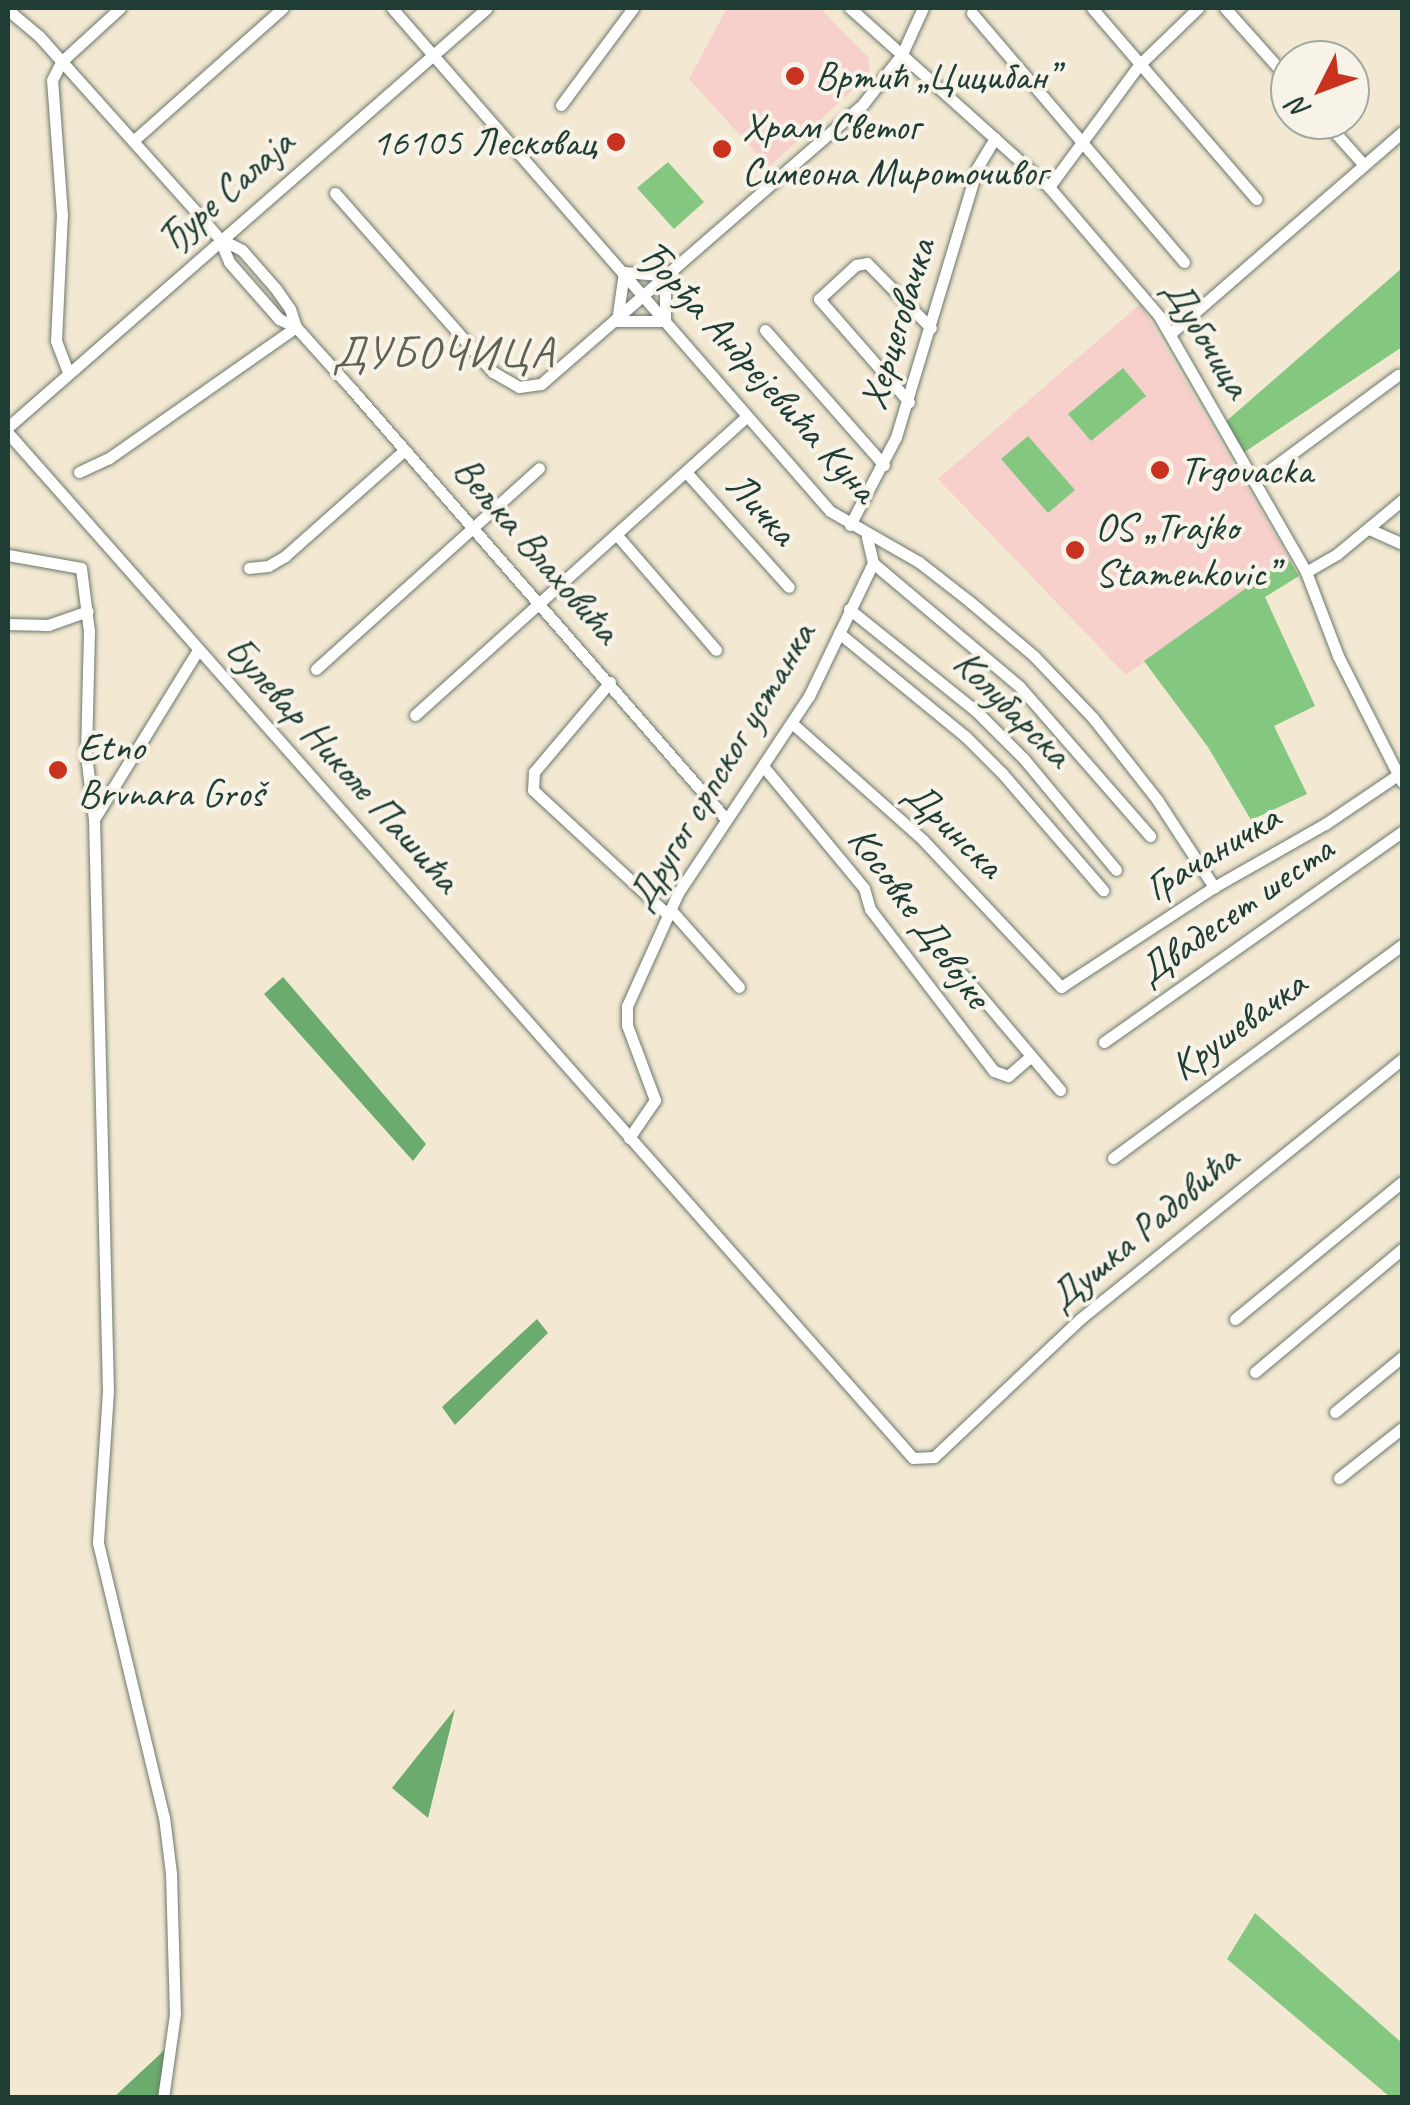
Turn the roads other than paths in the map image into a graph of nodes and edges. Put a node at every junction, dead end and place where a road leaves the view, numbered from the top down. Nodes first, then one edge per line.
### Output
1 (120, 8) edge
2 (283, 8) edge
3 (392, 8) edge
4 (487, 8) edge
5 (633, 8) edge
6 (850, 8) edge
7 (922, 8) edge
8 (1092, 8) edge
9 (1198, 8) edge
10 (1226, 8) edge
11 (8, 10) edge
12 (972, 13) dead end
13 (434, 54) junction
14 (902, 54) junction
15 (1270, 58) edge
16 (61, 62) junction
17 (1139, 65) junction
18 (561, 105) dead end
19 (1402, 132) edge
20 (995, 138) junction
21 (1342, 140) edge
22 (133, 141) junction
23 (1080, 142) junction
24 (1364, 165) junction
25 (1049, 188) junction
26 (335, 193) dead end
27 (1256, 198) dead end
28 (219, 238) junction
29 (1184, 262) dead end
30 (672, 271) junction
31 (624, 272) junction
32 (644, 296) junction
33 (664, 320) junction
34 (617, 322) junction
35 (296, 327) junction
36 (932, 328) junction
37 (764, 330) dead end
38 (1172, 333) junction
39 (68, 372) junction
40 (1398, 375) dead end
41 (909, 402) junction
42 (746, 417) junction
43 (8, 430) edge
44 (405, 450) junction
45 (884, 465) junction
46 (539, 468) dead end
47 (79, 472) dead end
48 (686, 472) junction
49 (1256, 480) junction
50 (1402, 500) edge
51 (850, 524) junction
52 (474, 527) junction
53 (1369, 529) junction
54 (616, 534) junction
55 (868, 536) junction
56 (1402, 544) edge
57 (8, 556) edge
58 (873, 563) junction
59 (249, 568) dead end
60 (1306, 572) junction
61 (789, 587) dead end
62 (539, 600) junction
63 (849, 609) junction
64 (88, 611) junction
65 (8, 624) edge
66 (839, 633) junction
67 (198, 650) junction
68 (716, 650) dead end
69 (316, 668) dead end
70 (610, 682) junction
71 (415, 715) dead end
72 (793, 724) junction
73 (763, 766) junction
74 (1401, 777) edge
75 (94, 819) junction
76 (726, 820) junction
77 (1402, 832) edge
78 (1150, 836) dead end
79 (1116, 870) dead end
80 (1214, 886) junction
81 (1102, 890) dead end
82 (669, 912) junction
83 (1402, 945) edge
84 (962, 974) dead end
85 (738, 987) dead end
86 (1061, 987) joint
87 (1104, 1042) dead end
88 (1030, 1057) junction
89 (1402, 1059) edge
90 (1060, 1090) dead end
91 (629, 1138) junction
92 (1113, 1158) dead end
93 (660, 1174) joint
94 (1402, 1182) edge
95 (1402, 1249) edge
96 (1236, 1319) dead end
97 (1402, 1357) edge
98 (1255, 1372) dead end
99 (1335, 1412) dead end
100 (1402, 1428) edge
101 (1339, 1478) dead end
102 (164, 2098) edge

1 - 16 street
2 - 22 street
3 - 13 street, Ђорђа Андрејевића Куна
4 - 13 street, Ђуре Салаја
5 - 18 street
6 - 14 street, Дубочица
7 - 14 street
8 - 17 street
9 - 17 street
10 - 15 street
11 - 16 street, Вељка Влаховића
12 - 23 street
13 - 28 street, Ђуре Салаја
13 - 31 street, Ђорђа Андрејевића Куна
14 - 20 street, Дубочица
14 - 30 street
16 - 22 street, Вељка Влаховића
16 - 39 street
17 - 23 street
17 - 27 street
19 - 24 street
20 - 25 street, Дубочица
20 - 36 street, Херцеговачка
21 - 24 street
22 - 28 street, Вељка Влаховића
23 - 25 street
23 - 29 street
24 - 38 street
25 - 38 street, Дубочица
26 - 34 street
28 - 35 street, Вељка Влаховића
28 - 39 street, Ђуре Салаја
30 - 31 street
30 - 32 street
30 - 33 street
31 - 32 street, Ђорђа Андрејевића Куна
31 - 34 street
32 - 33 street, Ђорђа Андрејевића Куна
32 - 34 street
33 - 34 street
33 - 42 street, Ђорђа Андрејевића Куна
35 - 44 street, Вељка Влаховића
35 - 47 street
36 - 41 street, Херцеговачка
36 - 41 street
37 - 45 street
38 - 49 street, Дубочица
39 - 43 street, Ђуре Салаја
40 - 49 street
41 - 45 street, Херцеговачка
42 - 48 street
42 - 51 street, Ђорђа Андрејевића Куна
43 - 67 street, Булевар Николе Пашића
44 - 52 street, Вељка Влаховића
44 - 59 street
45 - 51 street, Херцеговачка
46 - 52 street
48 - 54 street
48 - 61 street, Личка
49 - 60 street, Дубочица
50 - 53 street
51 - 55 street, Ђорђа Андрејевића Куна
52 - 62 street, Вељка Влаховића
52 - 69 street
53 - 56 street
53 - 60 street
54 - 62 street
54 - 68 street
55 - 58 street
55 - 80 street, Ђорђа Андрејевића Куна
57 - 64 street
58 - 63 street, Другог српског устанка
58 - 78 street
60 - 74 street, Дубочица
62 - 70 street, Вељка Влаховића
62 - 71 street
63 - 66 street, Другог српског устанка
63 - 79 street, Колубарска
64 - 65 street
64 - 75 street
66 - 72 street, Другог српског устанка
66 - 81 street
67 - 75 street
67 - 91 street, Булевар Николе Пашића
70 - 76 street, Вељка Влаховића
70 - 82 street
72 - 73 street, Другог српског устанка
72 - 86 street, Дринска
73 - 76 street, Другог српског устанка
73 - 88 street, Косовке Девојке
74 - 80 street, Грачаничка
75 - 102 street
76 - 82 street, Другог српског устанка
77 - 87 street, Двадесет шеста
80 - 86 street, Грачаничка
82 - 85 street
82 - 91 street, Другог српског устанка
83 - 92 street, Крушевачка
84 - 88 street, Косовке Девојке
88 - 90 street, Косовке Девојке
89 - 93 street, Душка Радовића
91 - 93 street, Булевар Николе Пашића
94 - 96 street
95 - 98 street
97 - 99 street
100 - 101 street

